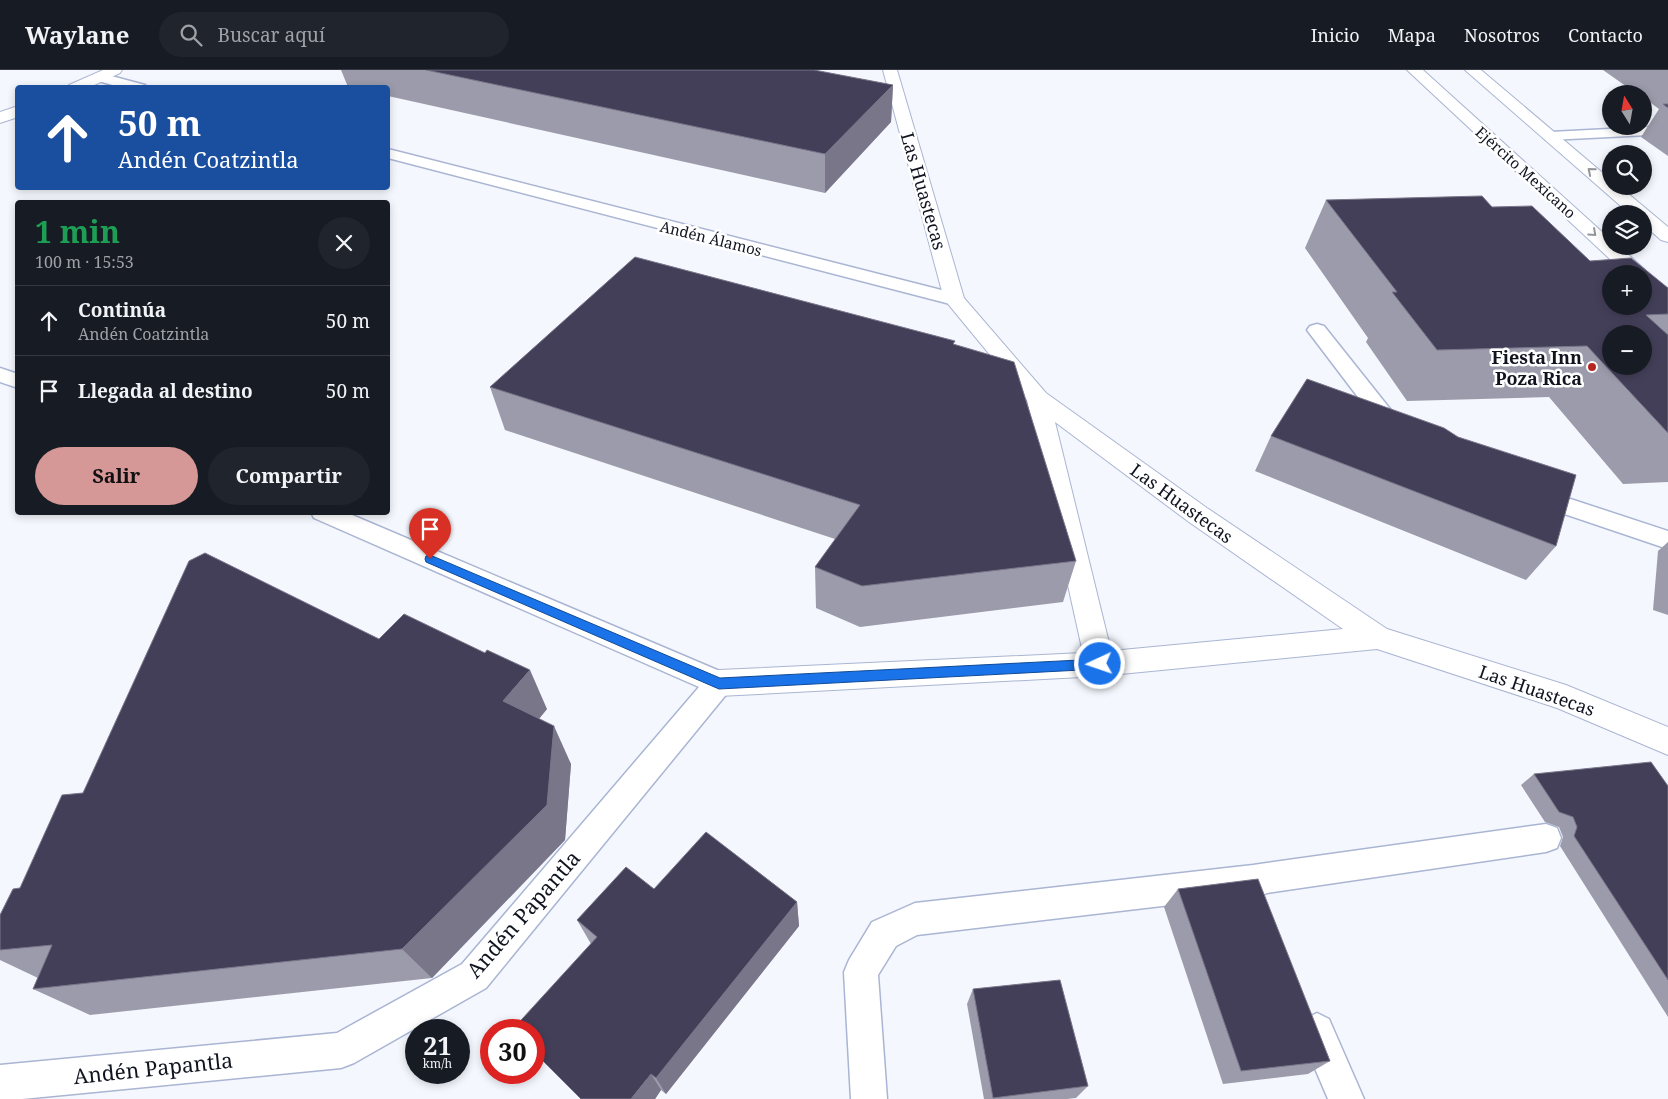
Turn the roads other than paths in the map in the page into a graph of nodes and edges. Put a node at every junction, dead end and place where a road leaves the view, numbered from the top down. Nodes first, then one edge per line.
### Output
1 (115, 70) edge
2 (890, 70) edge
3 (1414, 70) edge
4 (1472, 70) edge
5 (100, 76) junction
6 (80, 85) edge
7 (130, 85) edge
8 (1495, 107) dead end
9 (1515, 107) junction
10 (1456, 108) junction
11 (1476, 108) dead end
12 (15, 112) edge
13 (0, 118) edge
14 (1668, 130) edge
15 (1550, 136) junction
16 (390, 155) edge
17 (1631, 205) edge
18 (1652, 223) edge
19 (1668, 236) edge
20 (1628, 265) edge
21 (954, 299) junction
22 (1317, 330) dead end
23 (0, 374) edge
24 (15, 381) edge
25 (1038, 398) junction
26 (1413, 444) edge
27 (1518, 490) edge
28 (329, 515) edge
29 (1668, 540) edge
30 (1377, 637) junction
31 (1100, 664) junction
32 (719, 684) junction
33 (1668, 741) edge
34 (1546, 838) dead end
35 (1308, 1008) edge
36 (0, 1083) edge
37 (869, 1099) edge
38 (1346, 1099) edge

1 - 5 street
2 - 21 street, Las Huastecas
3 - 10 street, Ejército Mexicano
4 - 9 street
5 - 6 street
5 - 7 lane
8 - 9 street
9 - 15 street
10 - 11 street
10 -> 20 street, Ejército Mexicano
12 - 13 street
14 - 15 lane
17 -> 15 street
16 - 21 lane, Andén Álamos
18 - 19 street
21 - 25 street, Las Huastecas
22 - 26 lane
23 - 24 lane
25 - 30 street, Las Huastecas
25 - 31 street
27 - 29 lane
28 - 32 lane
30 - 31 street
30 - 33 street, Las Huastecas
31 - 32 street
32 - 36 lane, Andén Papantla
34 - 37 lane
35 - 38 lane

